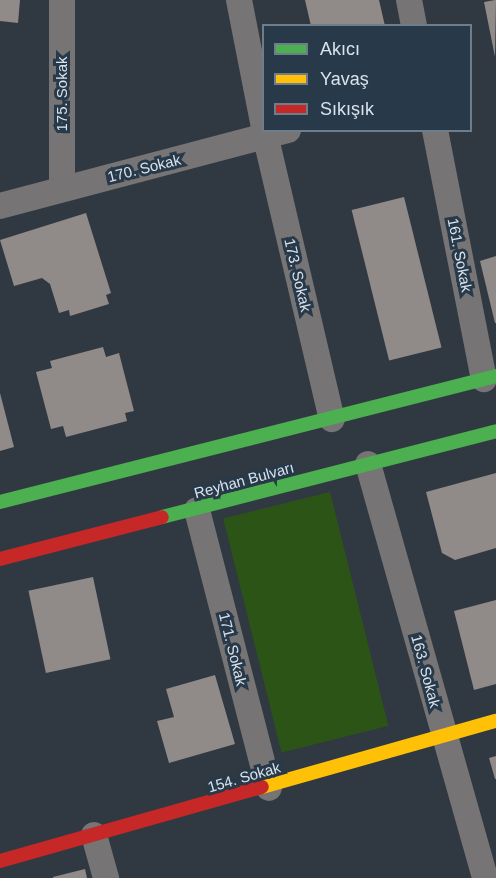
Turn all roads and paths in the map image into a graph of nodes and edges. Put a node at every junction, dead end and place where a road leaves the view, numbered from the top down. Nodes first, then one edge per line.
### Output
1 (62, 0) edge
2 (239, 0) edge
3 (409, 0) edge
4 (414, 24) edge
5 (262, 97) edge
6 (266, 132) edge
7 (270, 132) edge
8 (435, 132) edge
9 (62, 189) junction
10 (0, 206) edge
11 (490, 377) edge
12 (332, 419) junction
13 (496, 431) edge
14 (368, 464) junction
15 (0, 502) edge
16 (197, 510) junction
17 (0, 559) edge
18 (496, 721) edge
19 (443, 733) junction
20 (269, 788) junction
21 (94, 835) junction
22 (0, 861) edge
23 (106, 878) edge
24 (485, 878) edge

1 - 9 street, 175. Sokak
2 - 5 street, 173. Sokak
3 - 4 street
6 - 9 street, 170. Sokak
7 - 12 street, 173. Sokak
8 - 11 street, 161. Sokak
9 - 10 street, 170. Sokak
11 - 12 main road
12 - 15 main road
13 - 14 main road, Reyhan Bulvarı
14 - 16 main road, Reyhan Bulvarı
14 - 19 street, 163. Sokak
16 - 17 main road, Reyhan Bulvarı
16 - 20 street, 171. Sokak
18 - 19 main road, 154. Sokak
19 - 20 main road, 154. Sokak
19 - 24 street, 163. Sokak
20 - 21 main road, 154. Sokak
21 - 22 main road, 154. Sokak
21 - 23 street

